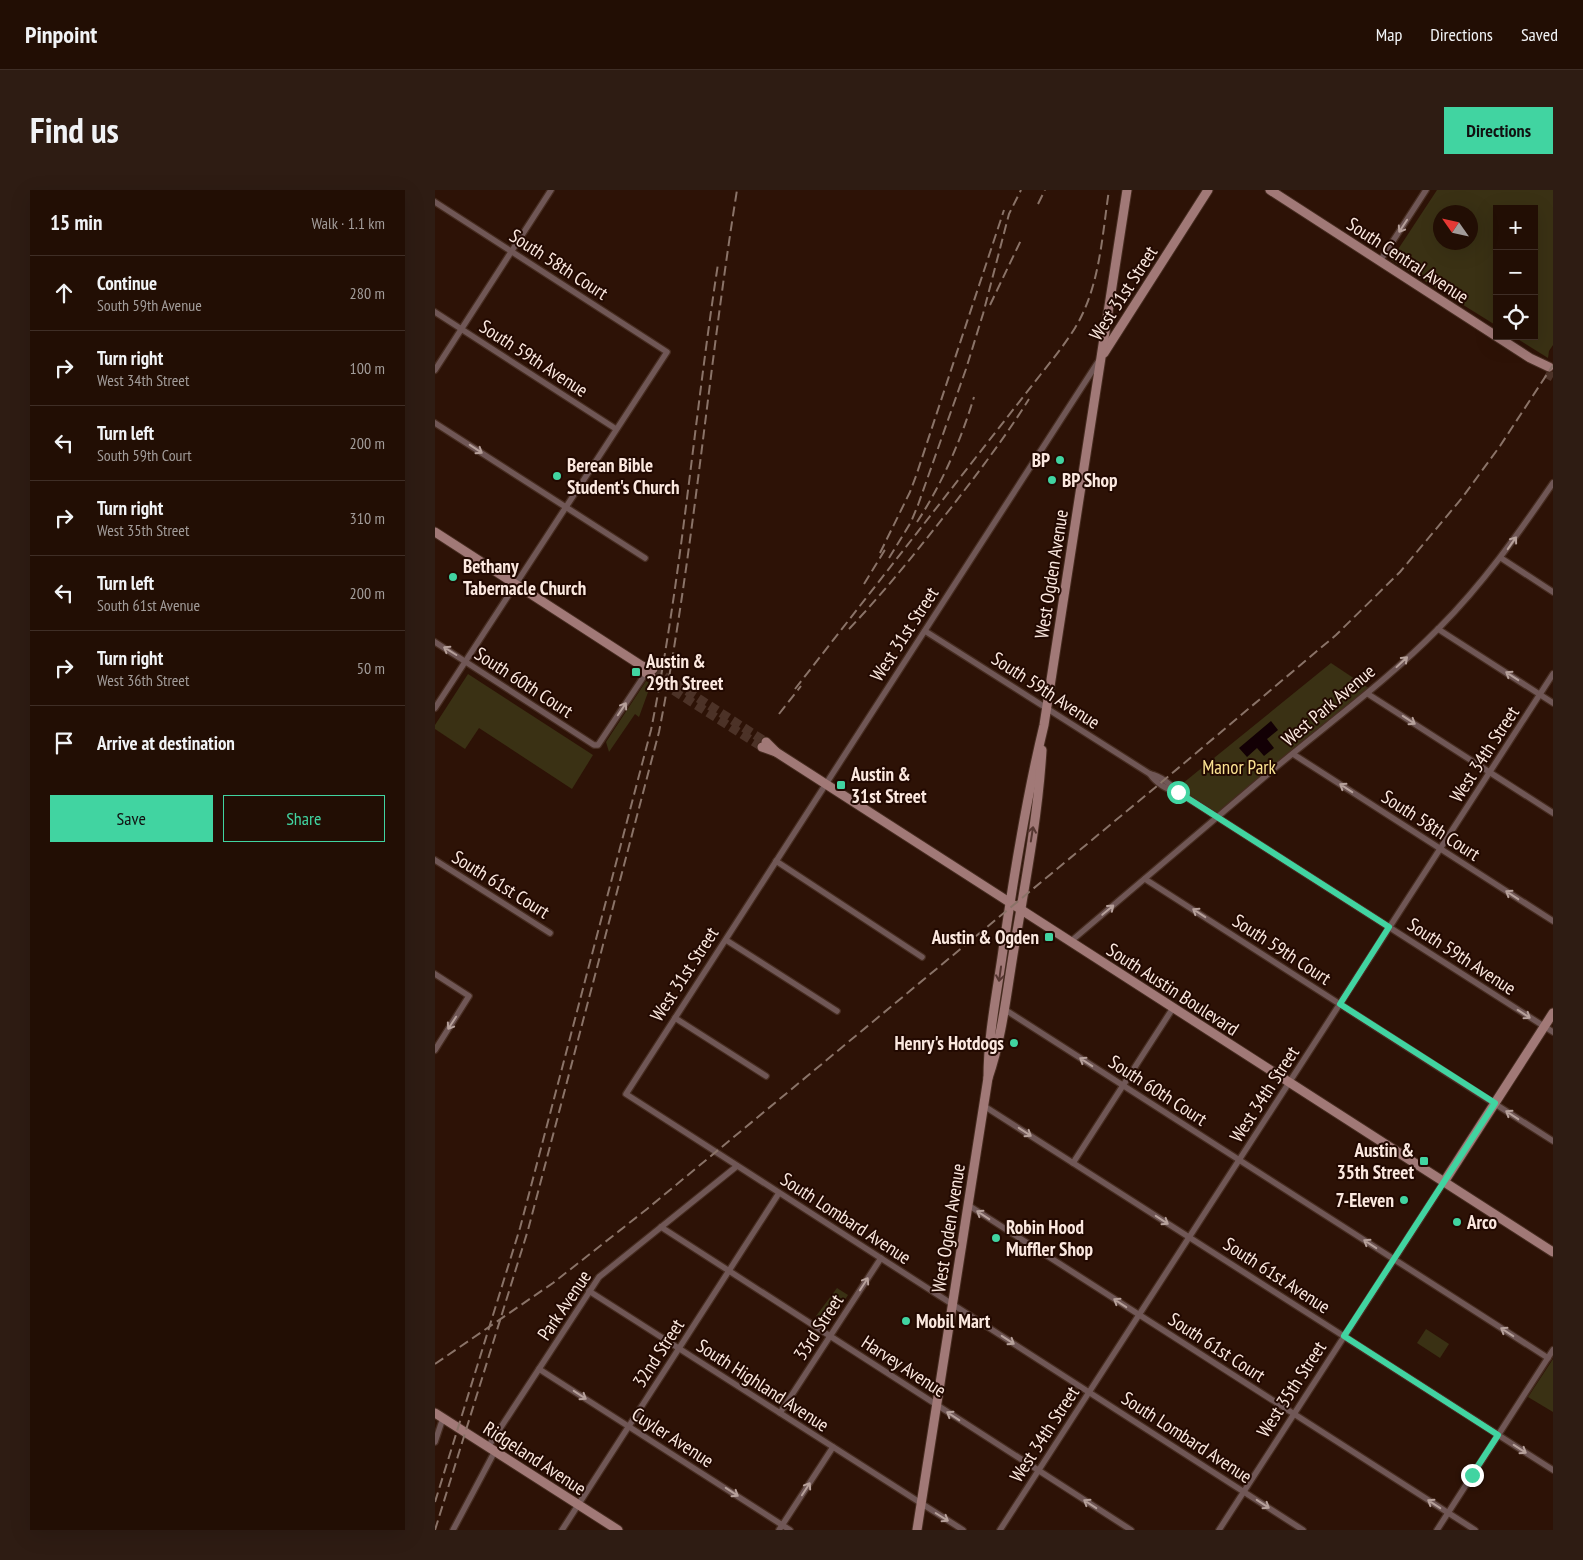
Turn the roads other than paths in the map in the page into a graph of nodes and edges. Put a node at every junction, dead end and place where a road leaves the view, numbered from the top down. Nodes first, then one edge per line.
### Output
1 (551, 190) edge
2 (1127, 190) edge
3 (1208, 190) edge
4 (1269, 190) edge
5 (1426, 190) edge
6 (435, 202) edge
7 (511, 251) junction
8 (1380, 262) junction
9 (435, 312) edge
10 (461, 329) junction
11 (1101, 358) junction
12 (435, 370) edge
13 (1547, 370) tunnel mouth
14 (435, 422) edge
15 (616, 429) junction
16 (1553, 483) edge
17 (566, 507) junction
18 (435, 532) edge
19 (645, 558) dead end
20 (1501, 558) junction
21 (515, 584) junction
22 (1553, 592) edge
23 (1438, 629) junction
24 (925, 631) junction
25 (435, 642) edge
26 (466, 661) junction
27 (648, 671) joint
28 (1553, 674) edge
29 (1368, 694) junction
30 (1540, 694) junction
31 (1553, 703) edge
32 (435, 708) edge
33 (1047, 708) junction
34 (1044, 725) junction
35 (764, 744) tunnel mouth
36 (1293, 754) junction
37 (1489, 772) junction
38 (825, 784) junction
39 (1553, 813) edge
40 (1218, 818) junction
41 (1440, 848) junction
42 (435, 860) edge
43 (776, 861) junction
44 (1145, 879) junction
45 (1010, 903) junction
46 (1020, 909) junction
47 (1553, 921) edge
48 (1389, 927) junction
49 (551, 933) dead end
50 (726, 940) junction
51 (1070, 942) junction
52 (922, 957) dead end
53 (435, 974) edge
54 (1340, 1004) junction
55 (1173, 1008) junction
56 (1004, 1009) junction
57 (837, 1011) dead end
58 (1553, 1013) edge
59 (675, 1018) junction
60 (1544, 1026) junction
61 (1553, 1032) edge
62 (435, 1050) edge
63 (766, 1076) dead end
64 (988, 1078) junction
65 (1289, 1083) junction
66 (1123, 1086) junction
67 (626, 1094) joint
68 (1495, 1103) junction
69 (984, 1106) junction
70 (1553, 1141) edge
71 (1239, 1160) junction
72 (1073, 1163) junction
73 (737, 1166) junction
74 (1444, 1182) junction
75 (779, 1193) junction
76 (968, 1205) junction
77 (661, 1227) junction
78 (1189, 1237) junction
79 (1553, 1252) edge
80 (881, 1258) junction
81 (1393, 1259) junction
82 (729, 1271) junction
83 (589, 1292) junction
84 (953, 1304) junction
85 (1139, 1315) junction
86 (830, 1336) junction
87 (1344, 1336) junction
88 (679, 1349) junction
89 (1553, 1350) edge
90 (1548, 1358) junction
91 (539, 1369) junction
92 (1089, 1392) junction
93 (936, 1405) junction
94 (780, 1413) junction
95 (1294, 1414) junction
96 (439, 1415) edge
97 (629, 1426) junction
98 (1498, 1435) junction
99 (435, 1442) edge
100 (833, 1447) junction
101 (492, 1449) junction
102 (1038, 1470) junction
103 (1553, 1470) edge
104 (1243, 1491) junction
105 (921, 1504) junction
106 (579, 1505) junction
107 (1448, 1513) junction
108 (781, 1528) edge
109 (453, 1530) edge
110 (563, 1530) edge
111 (618, 1530) edge
112 (790, 1530) edge
113 (917, 1530) edge
114 (963, 1530) edge
115 (1000, 1530) edge
116 (1131, 1530) edge
117 (1219, 1530) edge
118 (1303, 1530) edge
119 (1437, 1530) edge
120 (1475, 1530) edge

1 - 7 street
2 - 11 main road, West Ogden Avenue
3 - 11 main road, West 31st Street
4 - 8 main road, South Central Avenue
5 -> 8 street
6 - 7 street, South 58th Court
7 - 10 street
7 - 15 street, South 58th Court
8 - 13 main road, South Central Avenue
9 - 10 street, South 59th Avenue
10 - 12 street
10 - 15 street, South 59th Avenue
11 - 24 street, West 31st Street
11 - 33 main road, West Ogden Avenue
14 -> 17 street
15 - 17 street
20 -> 16 street, West Park Avenue
17 - 19 street
17 - 21 street
18 - 21 main road
20 - 22 street
20 - 23 street, West Park Avenue
21 - 26 street
21 - 27 main road
29 -> 23 street, West Park Avenue
30 -> 23 street
24 - 33 street, South 59th Avenue
24 - 38 street, West 31st Street
26 -> 25 street, South 60th Court
26 -> 27 street, South 60th Court
26 - 32 street
28 - 30 street, West 34th Street
29 - 36 street, West Park Avenue
29 -> 37 street
30 - 31 street
30 - 37 street, West 34th Street
33 - 34 main road, West Ogden Avenue
33 - 40 street, South 59th Avenue
34 - 45 main road, West Ogden Avenue
46 -> 34 main road, West Ogden Avenue
35 - 38 main road, South Austin Boulevard
36 - 40 street, West Park Avenue
41 -> 36 street, South 58th Court
37 - 39 street
37 - 41 street, West 34th Street
38 - 43 street, West 31st Street
38 - 45 main road, South Austin Boulevard
40 - 44 street, West Park Avenue
40 - 48 street, South 59th Avenue
47 -> 41 street, South 58th Court
41 - 48 street, West 34th Street
42 - 49 street, South 61st Court
43 - 50 street, West 31st Street
43 - 52 street
51 -> 44 street, West Park Avenue
54 -> 44 street, South 59th Court
45 - 46 main road, South Austin Boulevard
45 -> 64 main road, West Ogden Avenue
46 - 51 main road, South Austin Boulevard
46 - 56 main road, West Ogden Avenue
48 - 54 street, West 34th Street
48 -> 60 street, South 59th Avenue
50 - 57 street
50 - 59 street, West 31st Street
51 - 55 main road, South Austin Boulevard
53 -> 62 street
54 - 65 street, West 34th Street
54 - 68 street, South 59th Court
55 - 65 main road, South Austin Boulevard
55 - 66 street
56 - 64 main road, West Ogden Avenue
66 -> 56 street, South 60th Court
58 - 60 main road, West 35th Street
59 - 63 street
59 - 67 street, West 31st Street
60 - 61 street, South 59th Avenue
60 - 68 main road, West 35th Street
64 - 69 main road, West Ogden Avenue
65 - 71 street, West 34th Street
65 - 74 main road, South Austin Boulevard
66 - 71 street, South 60th Court
66 - 72 street
67 - 73 street, South Lombard Avenue
70 -> 68 street, South 59th Court
68 - 74 main road, West 35th Street
69 -> 72 street, South 61st Avenue
69 - 76 main road, West Ogden Avenue
71 - 78 street, West 34th Street
81 -> 71 street, South 60th Court
72 -> 78 street, South 61st Avenue
73 - 75 street, South Lombard Avenue
73 - 77 street, Park Avenue
74 - 79 main road, South Austin Boulevard
74 - 81 street, West 35th Street
75 - 80 street, South Lombard Avenue
75 - 82 street, 32nd Street
76 - 84 main road, West Ogden Avenue
85 -> 76 street, South 61st Court
77 - 82 street, Harvey Avenue
77 - 83 street, Park Avenue
78 - 85 street, West 34th Street
78 - 87 street, South 61st Avenue
80 - 84 street, South Lombard Avenue
86 -> 80 street, 33rd Street
81 - 87 street, West 35th Street
90 -> 81 street, South 60th Court
82 - 86 street, Harvey Avenue
82 - 88 street, 32nd Street
83 - 88 street, South Highland Avenue
83 - 91 street, Park Avenue
84 -> 92 street, South Lombard Avenue
84 - 93 main road, West Ogden Avenue
85 - 92 street, West 34th Street
85 - 95 street, South 61st Court
86 - 93 street, Harvey Avenue
86 - 94 street, 33rd Street
87 - 95 street, West 35th Street
87 - 98 street, South 61st Avenue
88 - 94 street, South Highland Avenue
88 - 97 street, 32nd Street
89 - 90 street
90 - 98 street
91 -> 97 street, Cuyler Avenue
91 - 101 street, Park Avenue
92 - 102 street, West 34th Street
92 - 104 street, South Lombard Avenue
102 -> 93 street, Harvey Avenue
93 - 105 main road, West Ogden Avenue
94 - 100 street, South Highland Avenue
95 - 104 street, West 35th Street
107 -> 95 street, South 61st Court
96 - 99 street
96 - 101 main road, Ridgeland Avenue
97 - 106 street, 32nd Street
97 -> 108 street, Cuyler Avenue
98 -> 103 street, South 61st Avenue
98 - 107 street
100 - 105 street, South Highland Avenue
108 -> 100 street
101 - 106 main road, Ridgeland Avenue
101 - 109 street, Park Avenue
102 - 115 street, West 34th Street
116 -> 102 street, Harvey Avenue
104 - 117 street, West 35th Street
104 -> 118 street, South Lombard Avenue
105 - 113 main road, West Ogden Avenue
105 -> 114 street, South Highland Avenue
106 - 110 street, 32nd Street
106 - 111 main road, Ridgeland Avenue
107 - 119 street
107 - 120 street, South 61st Court
108 - 112 street, Cuyler Avenue

